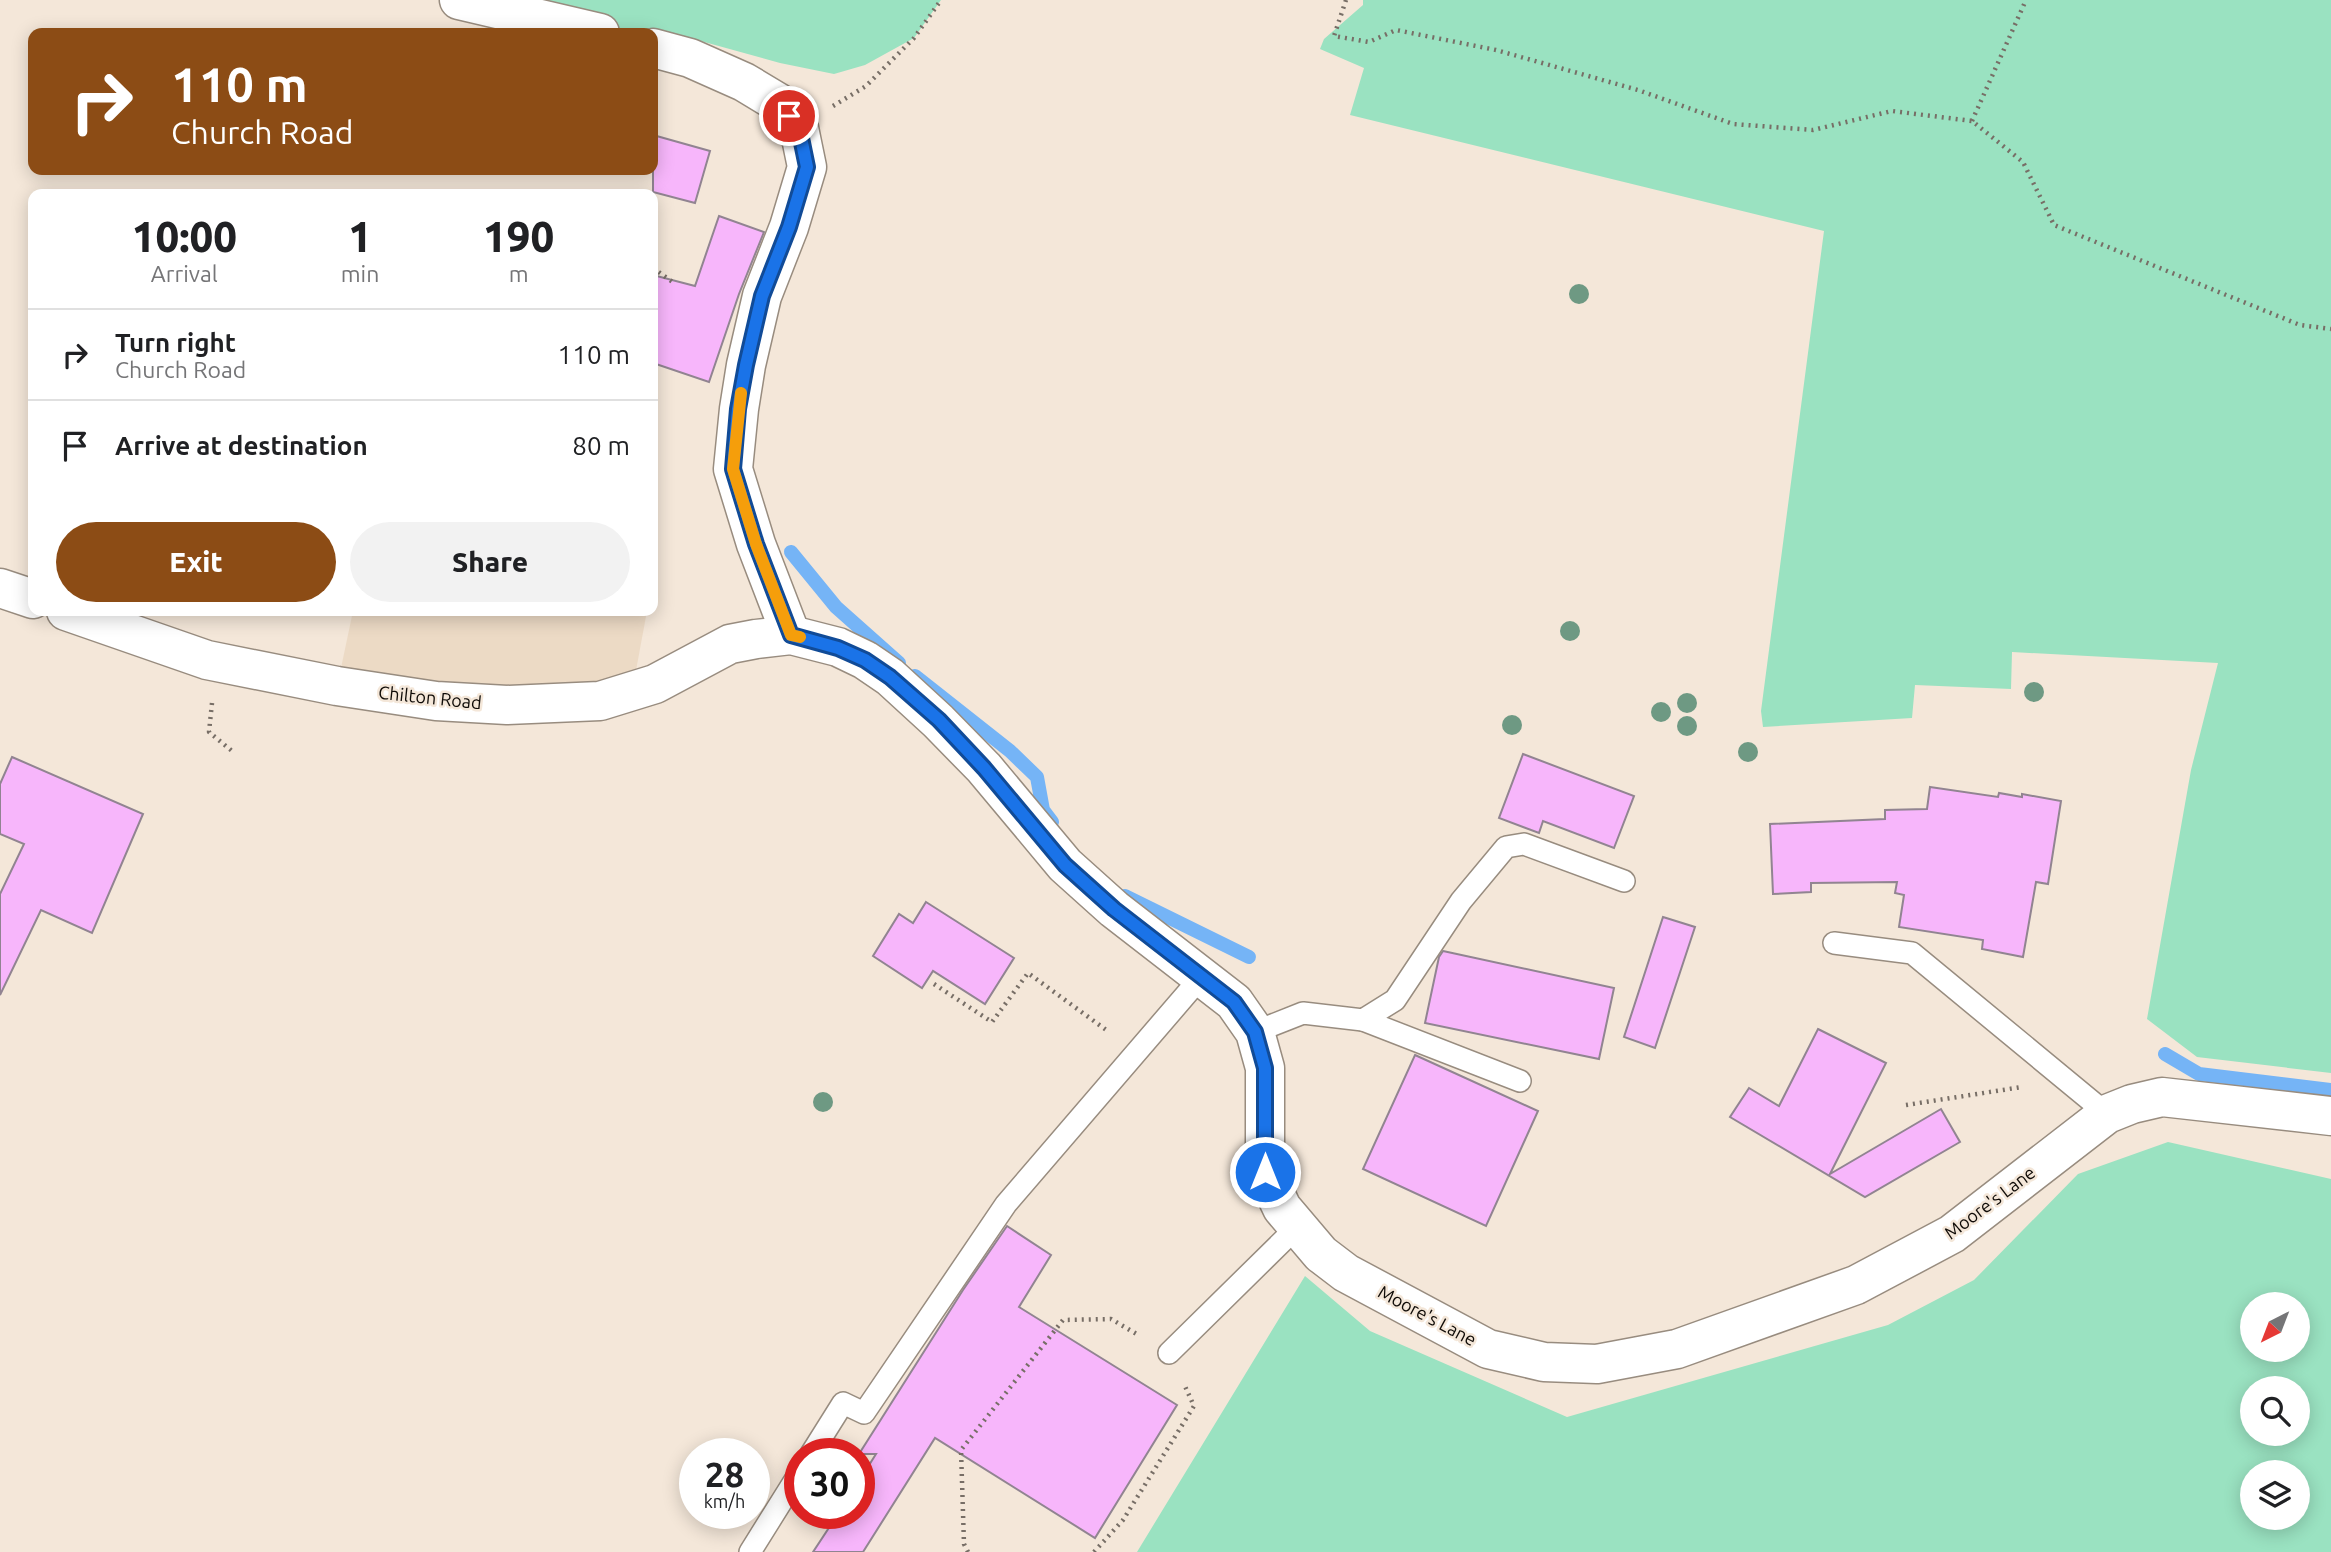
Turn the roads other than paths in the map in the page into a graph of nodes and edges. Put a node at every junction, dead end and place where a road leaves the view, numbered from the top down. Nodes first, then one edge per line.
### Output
1 (459, 0) edge
2 (579, 28) edge
3 (658, 49) edge
4 (0, 588) edge
5 (28, 597) edge
6 (81, 616) edge
7 (791, 635) junction
8 (1624, 881) dead end
9 (1834, 943) dead end
10 (1202, 976) junction
11 (1363, 1020) junction
12 (1255, 1032) junction
13 (1520, 1081) dead end
14 (2107, 1114) junction
15 (2331, 1116) edge
16 (1297, 1227) junction
17 (1169, 1353) road end
18 (821, 1438) edge
19 (784, 1498) edge
20 (750, 1552) edge

1 - 2 street
3 - 7 street
4 - 5 street
6 - 7 street, Chilton Road
7 - 10 street, Moore's Lane
8 - 11 lane
9 - 14 lane
10 - 12 street, Moore's Lane
10 - 18 lane
11 - 12 lane
11 - 13 lane
12 - 16 street, Moore's Lane
14 - 15 street, Moore's Lane
14 - 16 street, Moore's Lane
16 - 17 lane
19 - 20 lane

